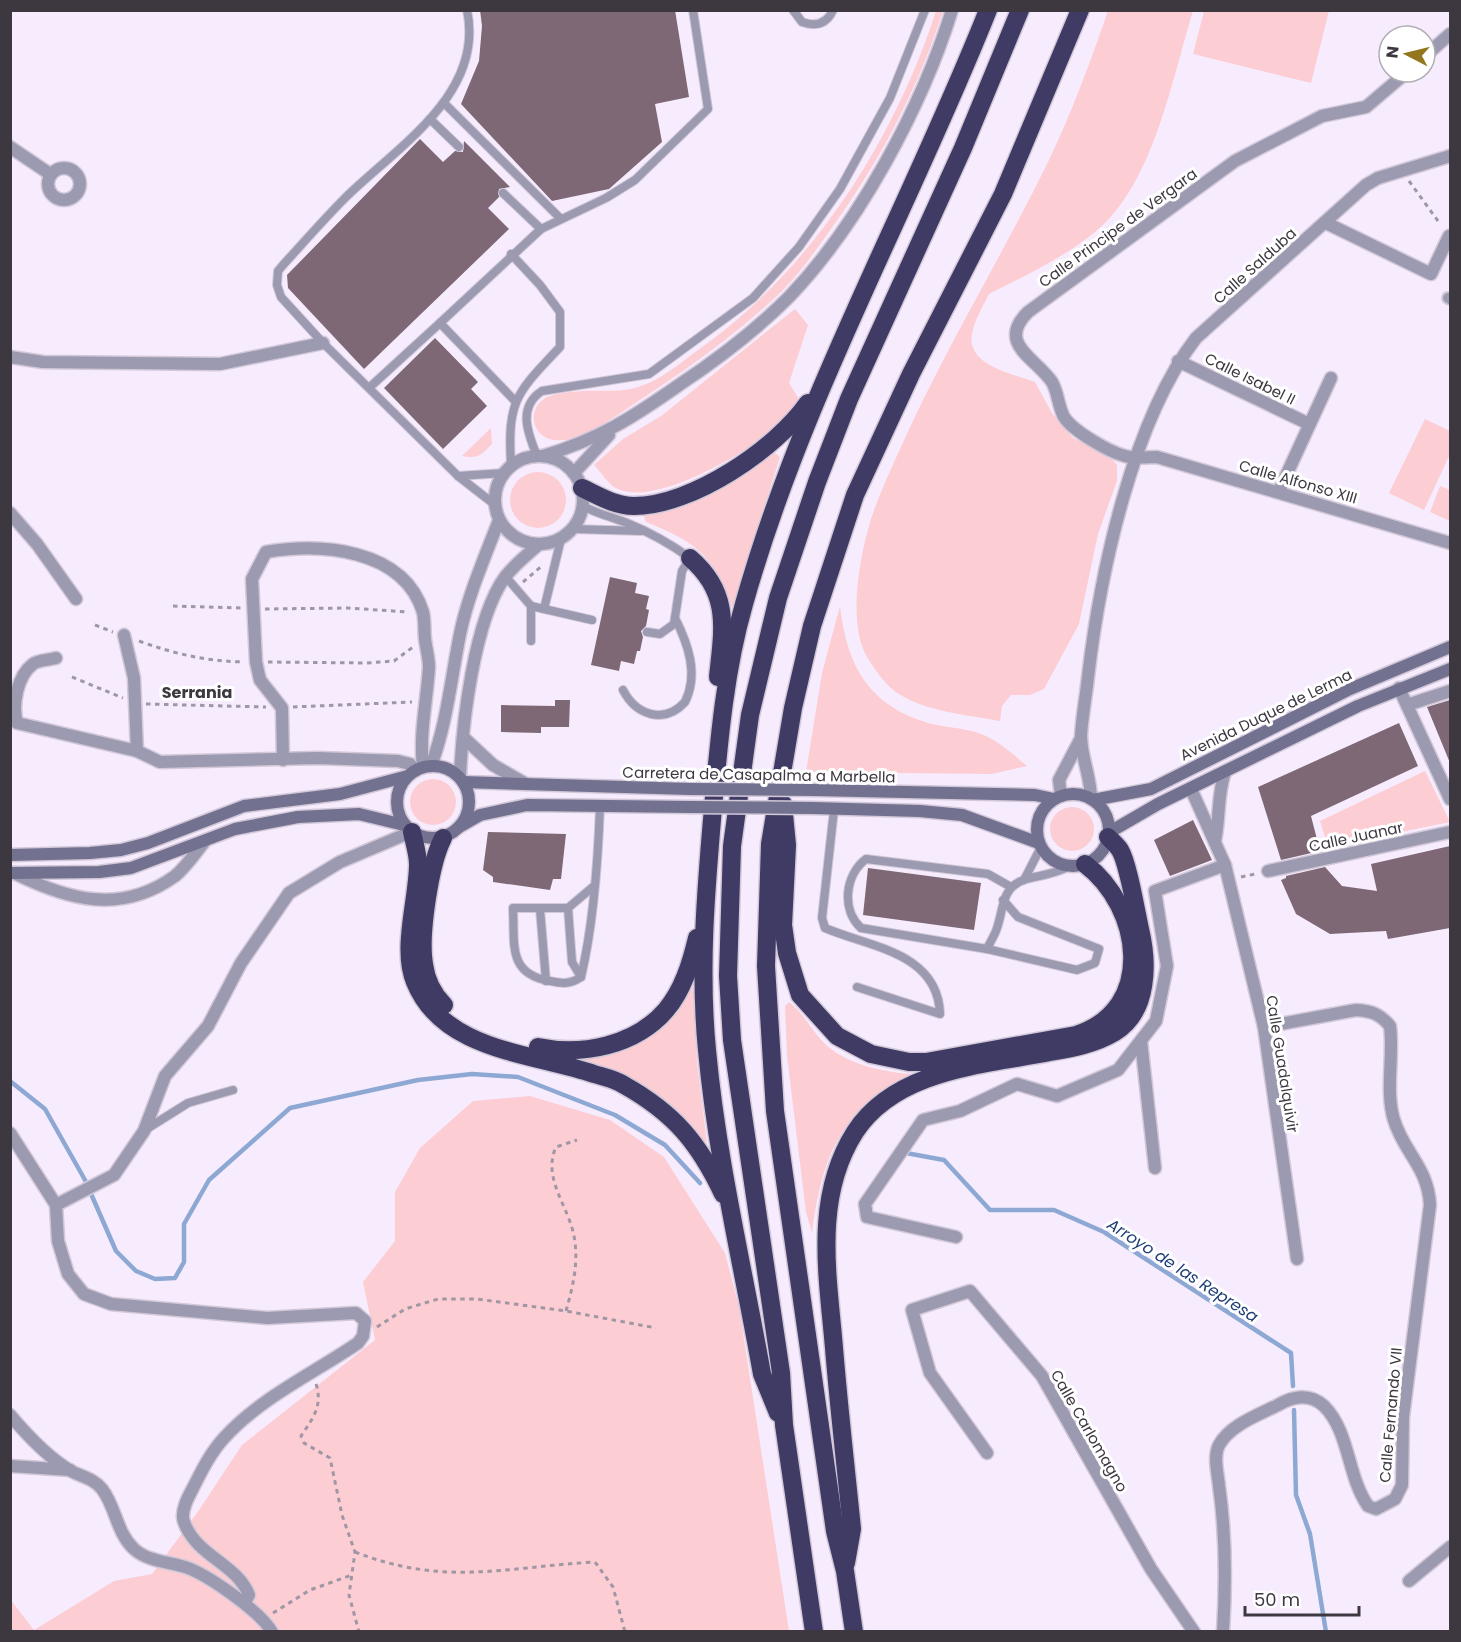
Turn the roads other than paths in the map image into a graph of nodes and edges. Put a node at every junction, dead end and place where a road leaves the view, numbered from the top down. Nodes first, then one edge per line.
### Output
1 (467, 10) edge
2 (693, 10) edge
3 (793, 10) edge
4 (833, 10) edge
5 (925, 10) edge
6 (952, 10) edge
7 (988, 10) edge
8 (1020, 10) edge
9 (1080, 10) edge
10 (1450, 34) edge
11 (1437, 45) edge
12 (1393, 84) edge
13 (444, 103) junction
14 (430, 119) junction
15 (10, 147) edge
16 (459, 147) dead end
17 (1450, 156) edge
18 (50, 174) dead end
19 (503, 193) dead end
20 (561, 219) junction
21 (1326, 223) junction
22 (541, 229) junction
23 (1449, 236) dead end
24 (511, 254) junction
25 (440, 323) junction
26 (323, 343) junction
27 (10, 357) edge
28 (1178, 361) junction
29 (1331, 378) dead end
30 (825, 380) junction
31 (370, 387) junction
32 (515, 400) junction
33 (1309, 424) junction
34 (614, 429) junction
35 (540, 456) junction
36 (1136, 458) junction
37 (507, 469) junction
38 (458, 476) junction
39 (580, 489) junction
40 (1279, 490) junction
41 (494, 504) junction
42 (10, 513) edge
43 (499, 520) junction
44 (573, 529) junction
45 (641, 531) junction
46 (561, 539) junction
47 (1450, 543) edge
48 (538, 545) junction
49 (690, 558) junction
50 (506, 576) junction
51 (76, 599) dead end
52 (531, 606) junction
53 (544, 609) junction
54 (675, 618) junction
55 (592, 620) dead end
56 (648, 632) dead end
57 (124, 635) dead end
58 (531, 641) dead end
59 (1450, 647) edge
60 (56, 658) dead end
61 (1450, 669) edge
62 (1399, 688) junction
63 (623, 690) dead end
64 (1450, 691) edge
65 (1407, 705) junction
66 (720, 736) junction
67 (463, 737) junction
68 (1081, 738) junction
69 (137, 751) junction
70 (283, 760) junction
71 (419, 770) junction
72 (1225, 772) junction
73 (462, 780) junction
74 (781, 781) junction
75 (527, 785) junction
76 (1191, 789) junction
77 (1058, 797) junction
78 (1092, 799) junction
79 (1450, 799) edge
80 (600, 806) junction
81 (834, 810) junction
82 (459, 827) junction
83 (409, 830) junction
84 (1450, 832) edge
85 (1108, 835) junction
86 (443, 838) junction
87 (205, 841) junction
88 (1215, 841) junction
89 (1040, 845) junction
90 (10, 855) edge
91 (1078, 865) junction
92 (1225, 865) junction
93 (1268, 872) road end
94 (12, 873) edge
95 (1024, 880) junction
96 (594, 886) junction
97 (1011, 886) junction
98 (1003, 900) junction
99 (568, 908) junction
100 (540, 909) junction
101 (703, 913) junction
102 (987, 949) junction
103 (581, 977) junction
104 (546, 981) junction
105 (857, 987) dead end
106 (1264, 1027) junction
107 (1141, 1041) junction
108 (233, 1090) dead end
109 (144, 1131) junction
110 (10, 1133) edge
111 (1155, 1168) dead end
112 (56, 1205) junction
113 (734, 1219) junction
114 (956, 1237) dead end
115 (1297, 1259) dead end
116 (10, 1415) edge
117 (784, 1425) junction
118 (987, 1453) dead end
119 (10, 1466) edge
120 (70, 1470) junction
121 (1450, 1547) edge
122 (845, 1571) junction
123 (1409, 1581) dead end
124 (244, 1603) junction
125 (272, 1632) edge
126 (814, 1632) edge
127 (854, 1632) edge
128 (1194, 1632) edge
129 (1223, 1632) edge

1 - 13 lane
2 - 20 lane
3 - 4 lane
5 - 35 lane
6 - 34 street
7 - 30 highway
8 - 117 highway
9 - 74 highway
10 - 11 street
12 - 36 street, Calle Principe de Vergara
13 - 14 lane
13 - 20 lane
14 - 16 lane
14 - 26 lane
15 - 18 street
17 - 21 street, Calle Salduba
19 - 22 lane
20 - 22 lane
21 - 23 street
21 - 28 street, Calle Salduba
22 - 24 lane
24 - 25 lane
24 - 32 lane
25 - 31 lane
25 - 32 lane
26 - 27 street
26 - 31 lane
28 - 33 street, Calle Isabel II
28 - 36 street, Calle Salduba
29 - 33 street
30 - 39 highway
30 - 66 highway
31 - 38 lane
32 - 37 lane
33 - 40 street
34 - 35 street
34 - 39 street
35 - 37 street
35 - 39 street
36 - 40 street, Calle Alfonso XIII
36 - 68 street, Calle Salduba
37 - 38 lane
37 - 41 street
38 - 41 lane
39 - 44 street
39 - 45 lane
40 - 47 street, Calle Alfonso XIII
41 - 43 street
42 - 51 street
43 - 48 street
43 - 71 street
44 - 45 lane
44 - 46 street
45 - 49 lane
46 - 48 street
46 - 53 lane
48 - 50 street
49 - 54 lane
49 - 66 highway
50 - 52 lane
50 - 67 street
52 - 53 lane
52 - 58 lane
53 - 55 lane
54 - 56 lane
54 - 63 lane
57 - 69 street
59 - 78 main road, Avenida Duque de Lerma
60 - 69 street
61 - 62 main road
62 - 65 street
62 - 72 main road
64 - 65 street
65 - 79 street
66 - 101 highway
67 - 73 street
67 - 75 street
68 - 77 street
68 - 78 street
69 - 70 street
70 - 71 street
70 - 71 street
71 - 73 main road
71 - 83 main road
71 - 90 main road
72 - 76 main road
72 - 88 street
73 - 75 main road, Carretera de Casapalma a Marbella
73 - 82 main road
74 - 91 highway
74 - 122 highway
75 - 77 main road, Carretera de Casapalma a Marbella, bridge
76 - 85 main road
76 - 88 street, Calle Guadalquivir
77 - 78 main road
77 - 89 main road
78 - 85 main road
80 - 81 main road, bridge
80 - 82 main road
80 - 96 lane
81 - 89 main road
81 - 105 lane
82 - 86 main road
83 - 86 main road
83 - 87 main road
83 - 109 street
83 - 113 highway
84 - 93 street, Calle Juanar
85 - 91 main road
85 - 122 highway
86 - 101 highway
87 - 94 main road
87 - 94 street
88 - 92 street, Calle Guadalquivir
89 - 91 main road
89 - 95 lane
91 - 95 lane
92 - 106 street, Calle Guadalquivir
92 - 107 street
95 - 97 lane
96 - 99 lane
96 - 103 lane
97 - 98 lane
97 - 102 lane
98 - 102 lane
98 - 102 lane
99 - 100 lane
99 - 103 lane
100 - 104 lane
100 - 104 lane
101 - 113 highway
103 - 104 lane
106 - 115 street, Calle Guadalquivir
106 - 129 street, Calle Fernando VII
107 - 111 street
107 - 114 street
108 - 109 lane
109 - 112 street
110 - 112 street
112 - 124 street
113 - 117 highway
116 - 120 street
117 - 126 highway
118 - 128 street, Calle Carlomagno
119 - 120 street
120 - 124 street
121 - 123 street
122 - 127 highway
124 - 125 street

